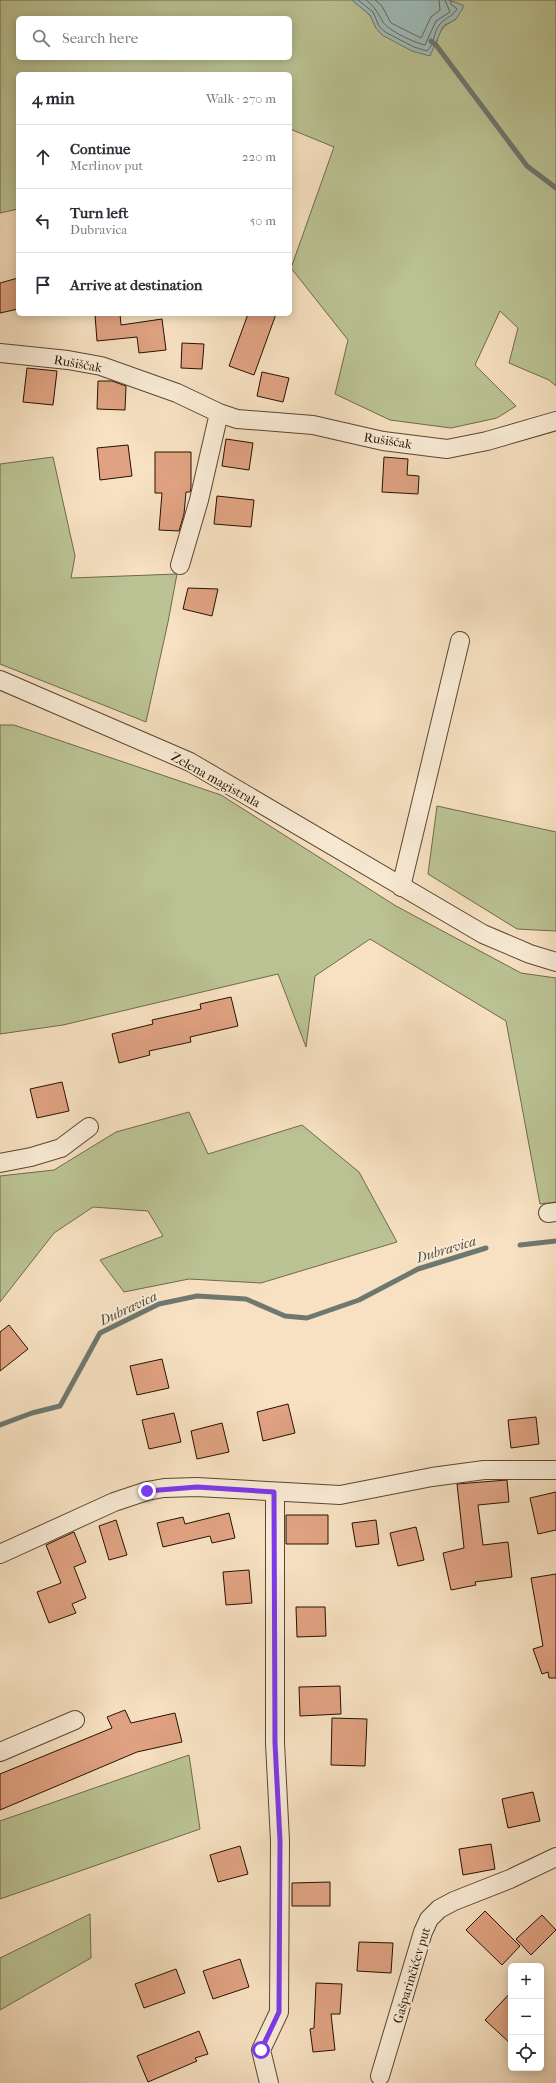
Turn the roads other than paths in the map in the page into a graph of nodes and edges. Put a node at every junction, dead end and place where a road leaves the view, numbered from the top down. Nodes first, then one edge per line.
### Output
1 (0, 353) edge
2 (219, 413) junction
3 (556, 421) edge
4 (180, 565) dead end
5 (460, 641) dead end
6 (0, 680) edge
7 (401, 887) junction
8 (556, 962) edge
9 (89, 1127) dead end
10 (0, 1163) edge
11 (556, 1470) edge
12 (274, 1492) junction
13 (0, 1554) edge
14 (75, 1720) dead end
15 (0, 1752) edge
16 (556, 1857) edge
17 (379, 2081) edge
18 (269, 2083) edge

1 - 2 street, Rušiščak
2 - 3 street, Rušiščak
2 - 4 street
5 - 7 street
6 - 7 street, Zelena magistrala
7 - 8 street, Zelena magistrala
9 - 10 street
11 - 12 street
12 - 13 street
12 - 18 street
14 - 15 street
16 - 17 street, Gašparinčićev put

